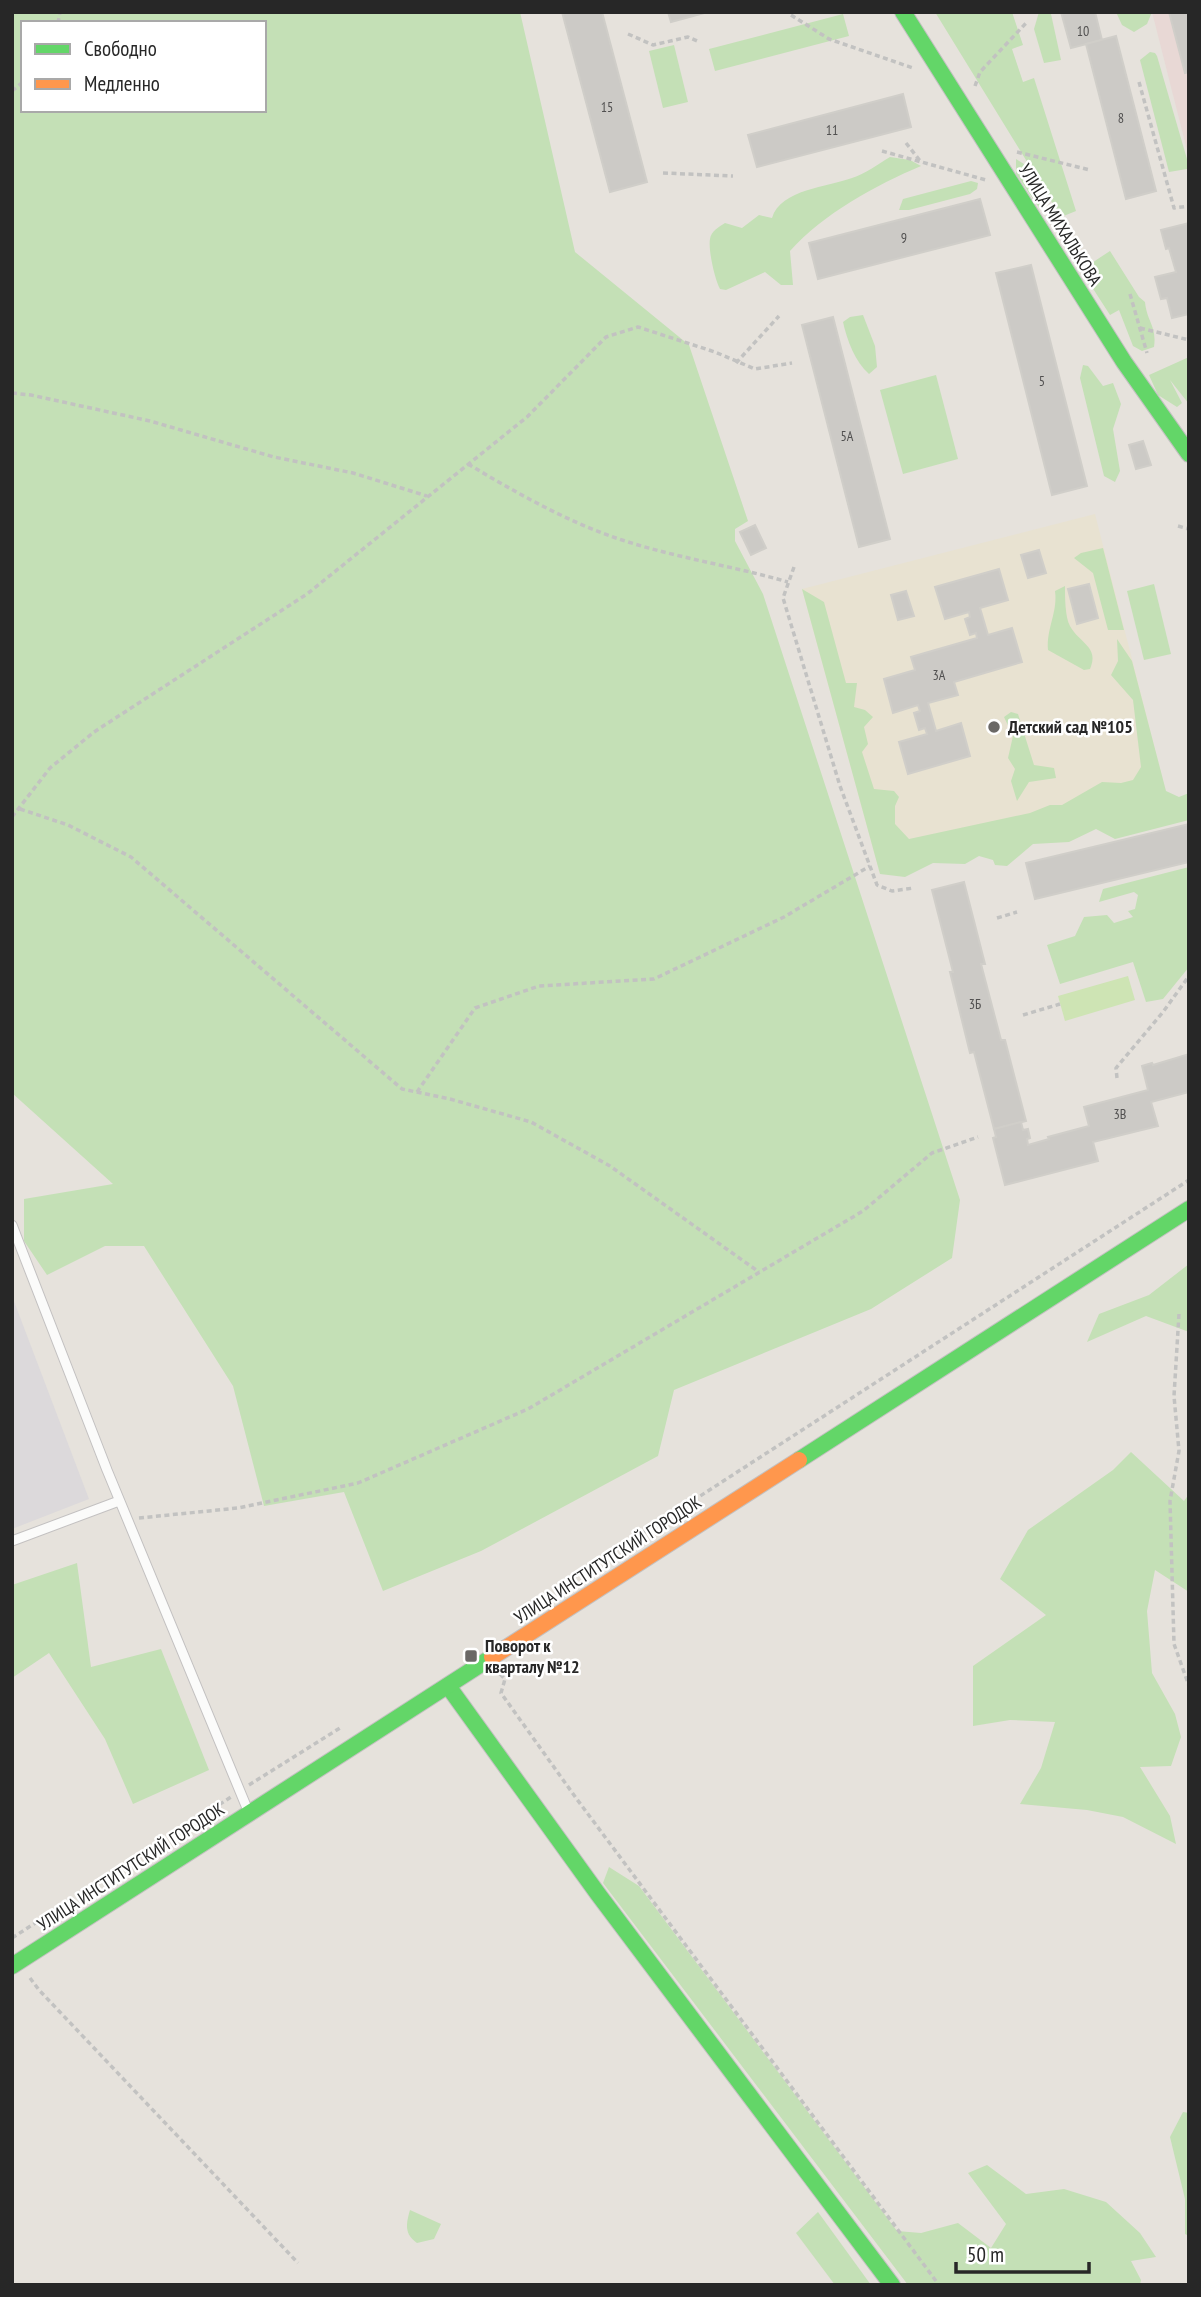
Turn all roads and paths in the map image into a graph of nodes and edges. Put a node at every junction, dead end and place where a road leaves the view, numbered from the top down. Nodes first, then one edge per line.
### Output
1 (903, 12) edge
2 (791, 15) dead end
3 (1028, 21) dead end
4 (628, 34) dead end
5 (697, 41) dead end
6 (913, 68) dead end
7 (1139, 82) dead end
8 (966, 111) junction
9 (906, 143) dead end
10 (988, 146) junction
11 (882, 151) dead end
12 (922, 163) junction
13 (1090, 170) dead end
14 (663, 173) dead end
15 (733, 176) dead end
16 (988, 181) dead end
17 (1189, 206) edge
18 (1130, 294) dead end
19 (779, 316) dead end
20 (1140, 328) junction
21 (1189, 340) edge
22 (1147, 354) dead end
23 (736, 363) junction
24 (792, 363) dead end
25 (12, 393) edge
26 (1189, 454) edge
27 (468, 464) junction
28 (427, 496) junction
29 (1178, 526) dead end
30 (1189, 529) edge
31 (794, 567) dead end
32 (788, 582) junction
33 (20, 809) junction
34 (12, 817) edge
35 (870, 866) junction
36 (914, 888) dead end
37 (1017, 912) dead end
38 (997, 918) dead end
39 (1189, 976) edge
40 (1060, 1004) dead end
41 (1023, 1015) dead end
42 (1117, 1078) dead end
43 (417, 1092) junction
44 (978, 1137) dead end
45 (1189, 1180) edge
46 (1189, 1209) edge
47 (12, 1225) edge
48 (759, 1272) junction
49 (1179, 1314) dead end
50 (119, 1501) junction
51 (127, 1519) junction
52 (12, 1541) edge
53 (628, 1543) dead end
54 (489, 1660) junction
55 (448, 1686) junction
56 (1189, 1686) edge
57 (346, 1724) dead end
58 (241, 1791) junction
59 (249, 1814) junction
60 (12, 1938) edge
61 (16, 1964) edge
62 (298, 2263) dead end
63 (892, 2285) edge
64 (939, 2285) edge

1 - 8 street, УЛИЦА МИХАЛЬКОВА
2 - 6 path
3 - 8 path
4 - 5 path
7 - 17 path
8 - 10 street, УЛИЦА МИХАЛЬКОВА
9 - 12 path
10 - 13 path
10 - 26 street, УЛИЦА МИХАЛЬКОВА
11 - 12 path
12 - 16 path
14 - 15 path
18 - 20 path
19 - 23 path
20 - 21 path
20 - 22 path
23 - 24 path
23 - 27 path
25 - 28 path
27 - 28 path
27 - 32 path
28 - 33 path
29 - 30 path
31 - 32 path
32 - 35 path
33 - 34 path
33 - 43 path
35 - 36 path
35 - 43 path
37 - 38 path
39 - 42 path
40 - 41 path
43 - 48 path
44 - 48 path
45 - 53 path
46 - 54 street, УЛИЦА ИНСТИТУТСКИЙ ГОРОДОК
47 - 50 lane
48 - 51 path
49 - 56 path
50 - 51 lane
50 - 52 lane
51 - 58 lane
54 - 55 street, УЛИЦА ИНСТИТУТСКИЙ ГОРОДОК
54 - 64 path
55 - 59 street, УЛИЦА ИНСТИТУТСКИЙ ГОРОДОК
55 - 63 street
57 - 58 path
58 - 59 lane
58 - 60 path
59 - 61 street, УЛИЦА ИНСТИТУТСКИЙ ГОРОДОК
61 - 62 path

